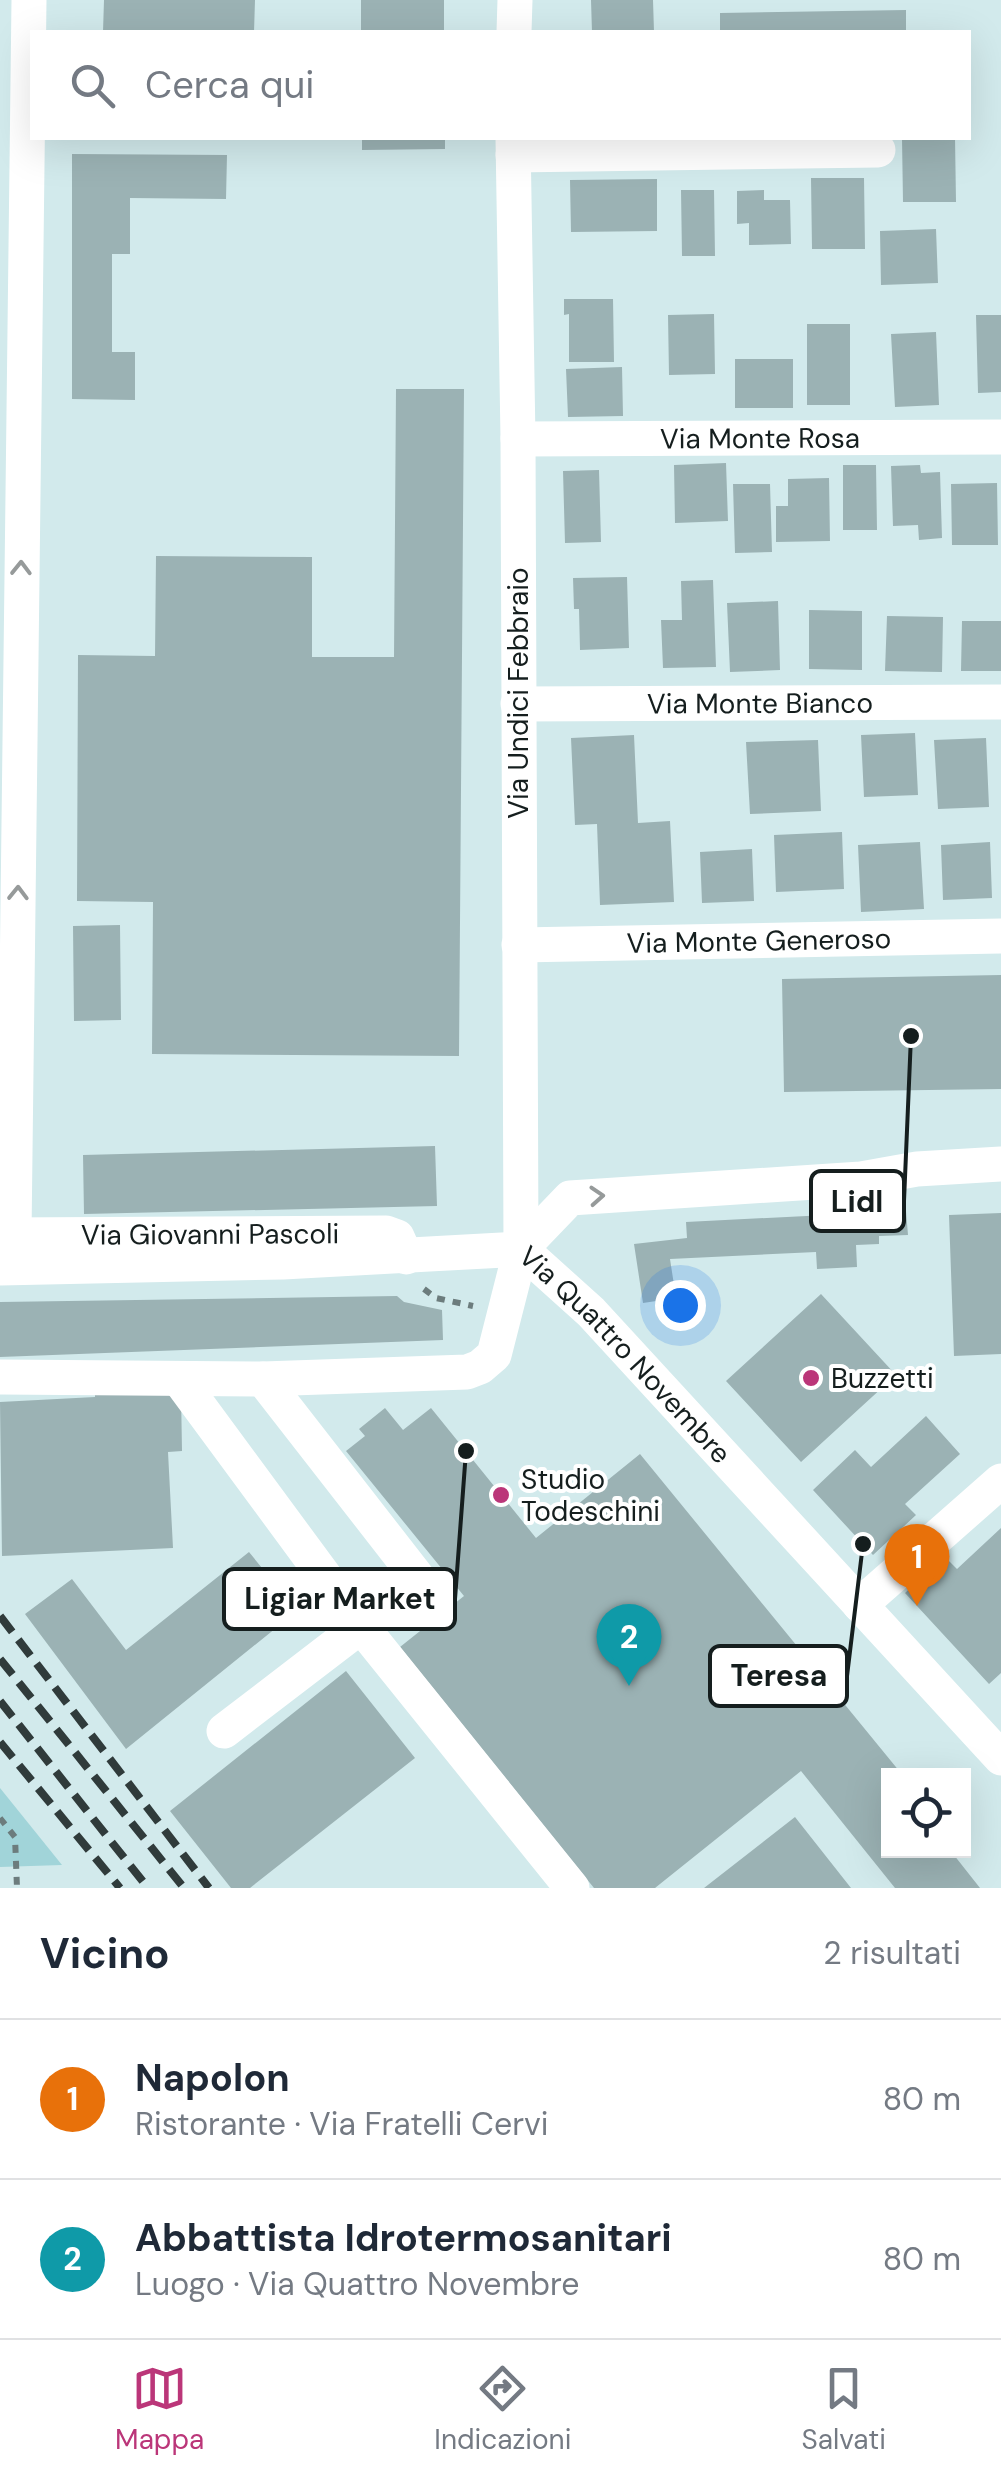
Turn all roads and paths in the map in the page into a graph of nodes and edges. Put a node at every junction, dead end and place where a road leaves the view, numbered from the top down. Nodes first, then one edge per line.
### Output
1 (30, 0) edge
2 (515, 0) edge
3 (514, 30) edge
4 (513, 146) edge
5 (878, 150) dead end
6 (12, 412) edge
7 (1001, 437) edge
8 (518, 439) junction
9 (1001, 702) edge
10 (518, 704) junction
11 (1001, 936) edge
12 (518, 945) junction
13 (1001, 1164) edge
14 (7, 1235) edge
15 (522, 1249) junction
16 (406, 1256) junction
17 (0, 1268) edge
18 (0, 1377) edge
19 (179, 1379) junction
20 (264, 1379) junction
21 (1001, 1481) edge
22 (860, 1605) junction
23 (360, 1626) junction
24 (224, 1731) dead end
25 (1001, 1758) edge
26 (0, 1818) edge
27 (17, 1888) edge
28 (572, 1888) edge

1 - 6 street
2 - 3 street
4 - 5 street
4 - 8 street, Via Undici Febbraio
14 -> 6 street
7 - 8 street, Via Monte Rosa
8 - 10 street, Via Undici Febbraio
9 - 10 street, Via Monte Bianco
10 - 12 street, Via Undici Febbraio
11 - 12 street, Via Monte Generoso
12 - 15 street, Via Undici Febbraio
15 -> 13 street
14 - 16 street, Via Giovanni Pascoli
15 - 16 street, Via Quattro Novembre
15 - 20 street
15 - 22 street, Via Quattro Novembre
16 - 17 street, Via Quattro Novembre
18 - 19 street
19 - 20 street
19 - 23 street
20 - 23 street
21 - 22 street
22 - 25 street, Via Quattro Novembre
23 - 24 street
23 - 28 street
26 - 27 path

